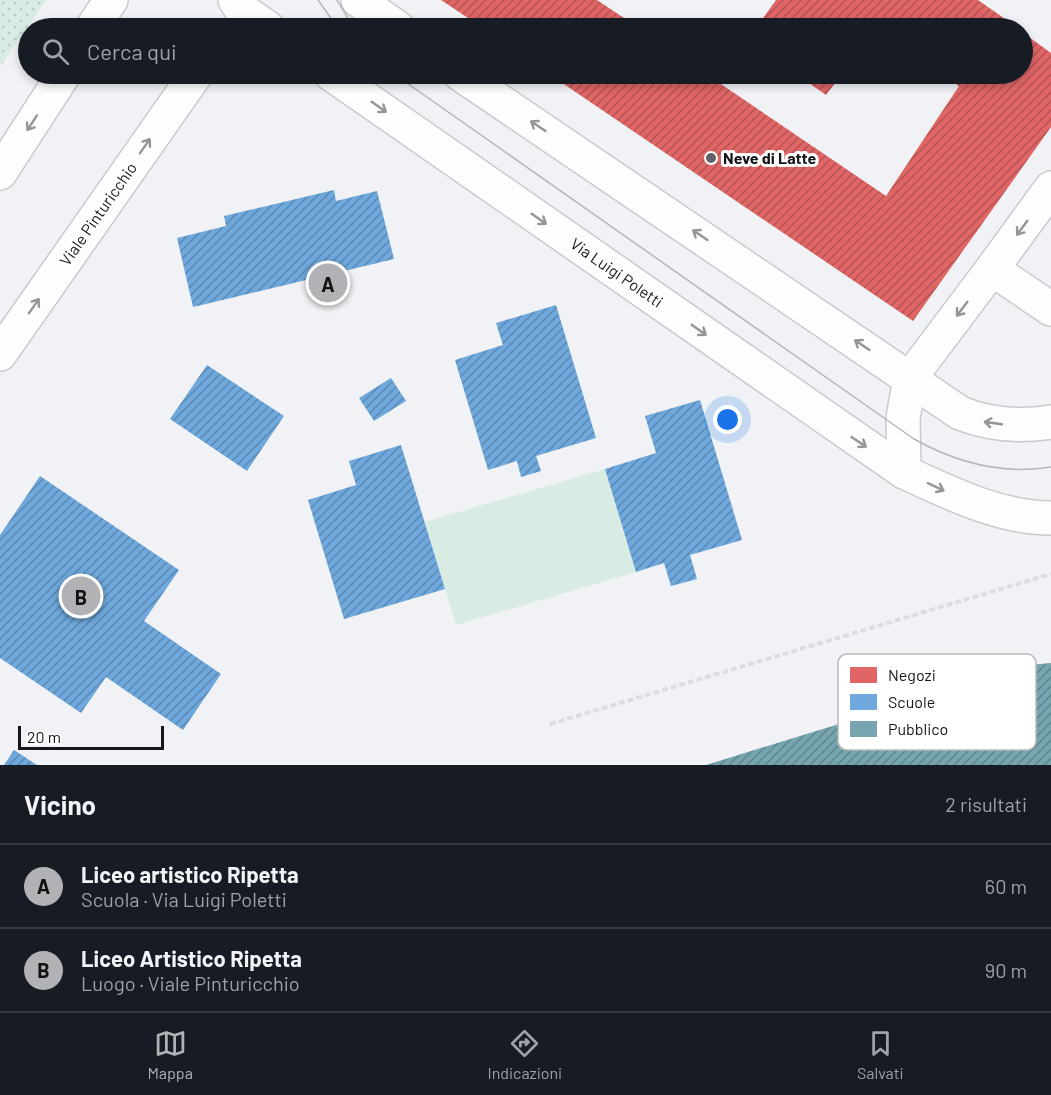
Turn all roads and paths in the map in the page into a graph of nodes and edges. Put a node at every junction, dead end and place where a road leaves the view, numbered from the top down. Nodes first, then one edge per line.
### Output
1 (111, 0) edge
2 (358, 0) edge
3 (238, 9) edge
4 (99, 18) edge
5 (252, 18) edge
6 (384, 18) edge
7 (57, 84) edge
8 (189, 84) edge
9 (345, 84) edge
10 (475, 84) edge
11 (0, 172) edge
12 (1051, 188) edge
13 (992, 269) junction
14 (1051, 309) edge
15 (0, 354) edge
16 (910, 378) junction
17 (1051, 422) edge
18 (904, 472) junction
19 (1051, 518) edge
20 (1051, 574) edge
21 (550, 724) dead end

1 - 4 street
2 - 6 street
3 - 5 street
7 -> 11 street
15 -> 8 street, Viale Pinturicchio
9 -> 18 street, Via Luigi Poletti
16 -> 10 street
12 -> 13 street
13 - 14 street
13 -> 16 street
17 -> 16 street
16 - 18 street
18 -> 19 street, Via Luigi Poletti
20 - 21 path

